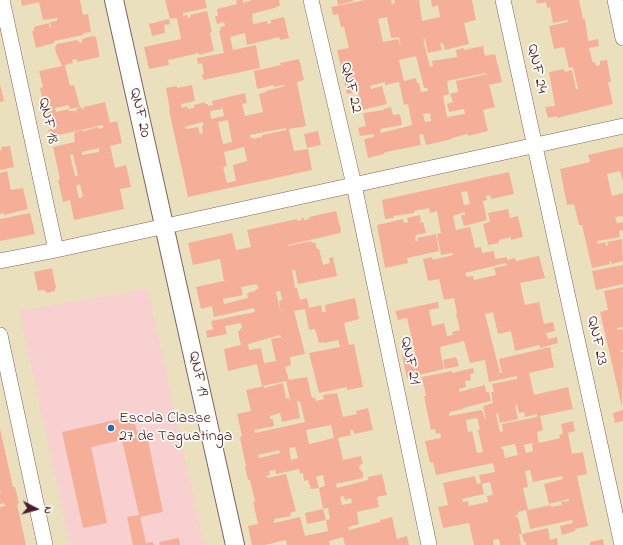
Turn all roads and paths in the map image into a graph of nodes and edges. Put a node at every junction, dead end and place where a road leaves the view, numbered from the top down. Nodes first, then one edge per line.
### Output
1 (2, 0) edge
2 (114, 0) edge
3 (311, 0) edge
4 (503, 0) edge
5 (615, 0) edge
6 (623, 38) edge
7 (623, 126) edge
8 (534, 146) junction
9 (354, 185) junction
10 (165, 226) junction
11 (56, 250) junction
12 (0, 261) edge
13 (0, 335) edge
14 (45, 545) edge
15 (235, 545) edge
16 (429, 545) edge
17 (622, 545) edge

1 - 11 street, QNF 18
2 - 10 street, QNF 20
3 - 9 street, QNF 22
4 - 8 street, QNF 24
5 - 6 street
7 - 8 street
8 - 9 street
8 - 17 street, QNF 23
9 - 10 street
9 - 16 street, QNF 21
10 - 11 street
10 - 15 street, QNF 19
11 - 12 street
13 - 14 street

